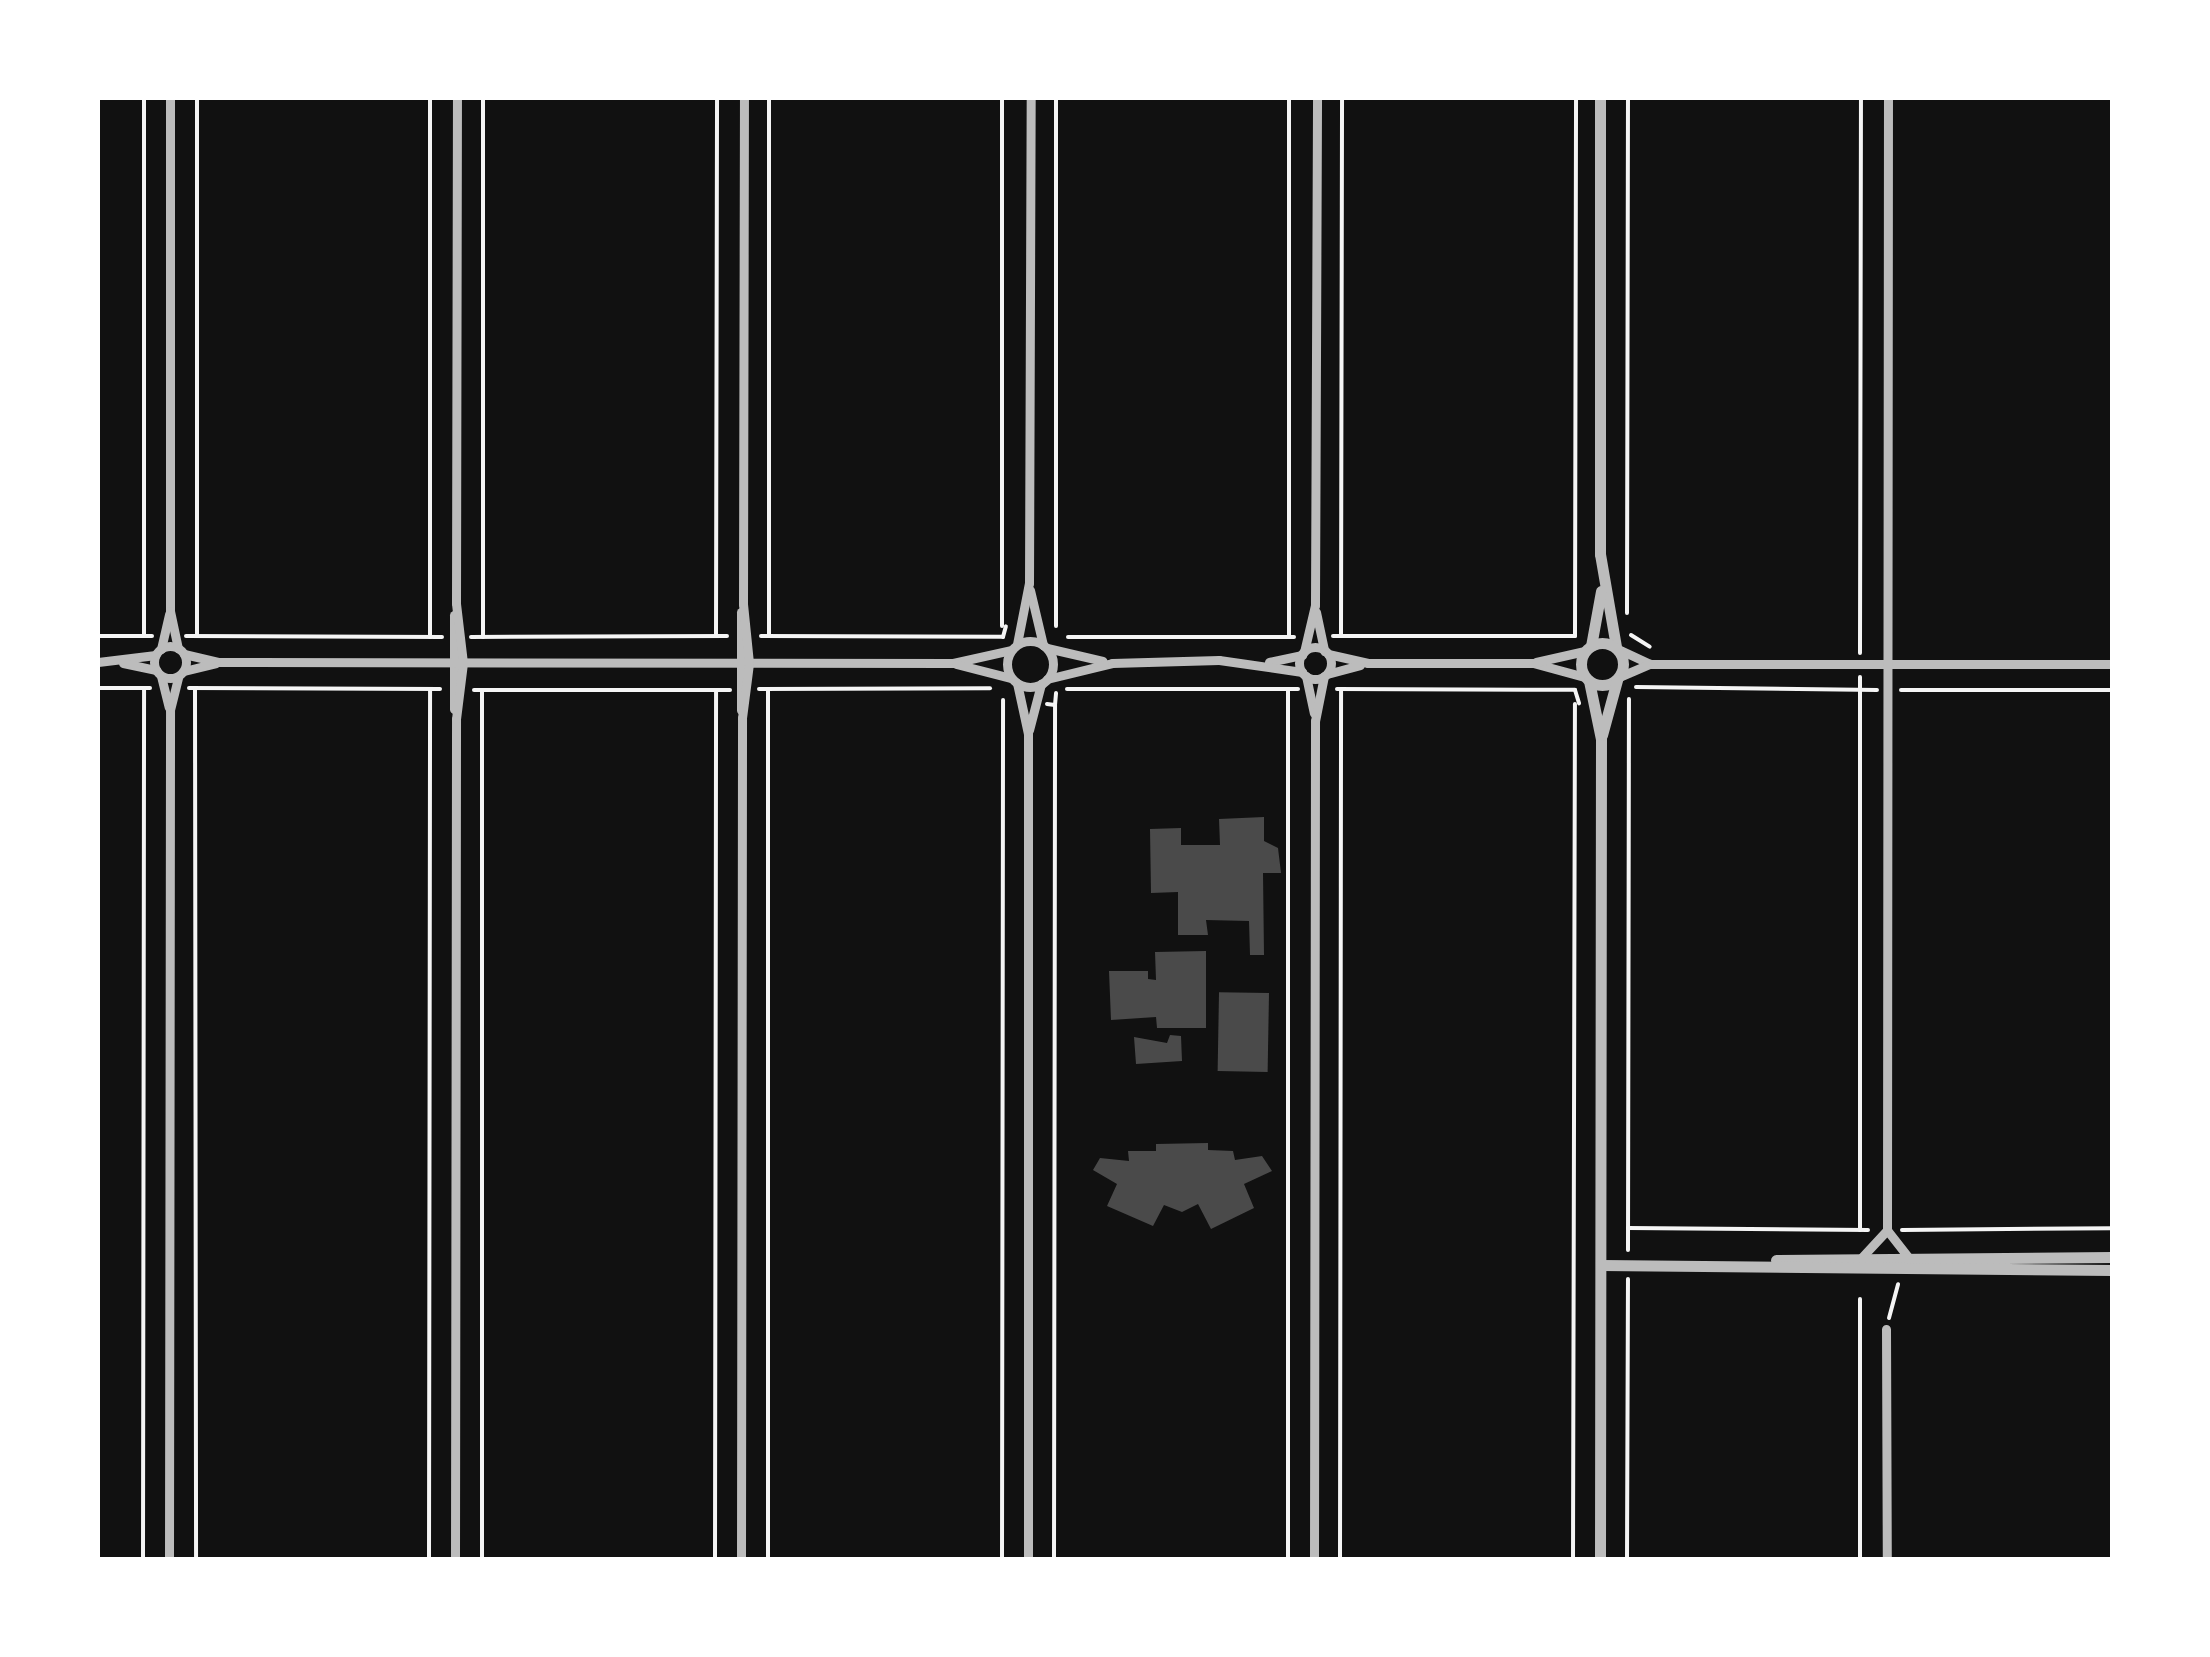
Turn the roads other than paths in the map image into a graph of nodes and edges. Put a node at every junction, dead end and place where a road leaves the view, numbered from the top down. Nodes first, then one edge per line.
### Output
1 (170, 98) edge
2 (457, 98) edge
3 (744, 98) edge
4 (1031, 98) edge
5 (1317, 98) edge
6 (1600, 98) edge
7 (1888, 98) edge
8 (1028, 583) junction
9 (1602, 590) junction
10 (1315, 604) junction
11 (170, 612) junction
12 (742, 636) junction
13 (456, 637) junction
14 (1014, 647) junction
15 (1045, 647) junction
16 (1588, 648) junction
17 (1617, 648) junction
18 (181, 651) junction
19 (158, 652) junction
20 (1326, 652) junction
21 (1303, 654) junction
22 (98, 662) edge
23 (115, 662) junction
24 (218, 662) junction
25 (450, 663) junction
26 (463, 663) junction
27 (953, 663) junction
28 (1112, 663) junction
29 (1261, 663) junction
30 (1368, 663) junction
31 (1534, 663) junction
32 (736, 664) junction
33 (749, 664) junction
34 (1650, 664) junction
35 (1887, 664) junction
36 (2112, 664) edge
37 (158, 673) junction
38 (181, 674) junction
39 (1304, 674) junction
40 (1325, 675) junction
41 (1618, 678) junction
42 (1587, 679) junction
43 (1014, 681) junction
44 (1044, 681) junction
45 (169, 688) junction
46 (456, 689) junction
47 (742, 690) junction
48 (1315, 720) junction
49 (1028, 734) junction
50 (1601, 739) junction
51 (1887, 1230) junction
52 (1908, 1256) junction
53 (1862, 1257) junction
54 (2112, 1257) edge
55 (1601, 1265) junction
56 (1642, 1265) junction
57 (2112, 1270) edge
58 (1886, 1328) road end
59 (169, 1560) edge
60 (455, 1560) edge
61 (741, 1560) edge
62 (1028, 1560) edge
63 (1314, 1560) edge
64 (1600, 1560) edge
65 (1887, 1560) edge

1 - 11 street
2 - 13 street
3 - 12 street
4 - 8 street
5 - 10 street
6 - 9 street
7 - 35 street
8 - 14 street
8 - 15 street
9 - 16 street
9 - 17 street
10 - 20 street
10 - 21 street
11 - 18 street
11 - 19 street
12 - 32 street
12 - 33 street
13 - 25 street
13 - 26 street
14 - 15 street
14 - 27 street
14 - 43 street
15 - 28 street
15 - 44 street
16 - 17 street
16 - 31 street
16 - 42 street
17 - 34 street
17 - 41 street
18 - 19 street
18 - 24 street
18 - 38 street
19 - 23 street
19 - 37 street
20 - 21 street
20 - 30 street
20 - 40 street
21 - 29 street
21 - 39 street
22 - 23 street
23 - 37 street
24 - 25 street
24 - 38 street
25 - 26 street
25 - 46 street
26 - 32 street
26 - 46 street
27 - 33 street
27 - 43 street
28 - 29 street
28 - 44 street
29 - 39 street
30 - 31 street
30 - 40 street
31 - 42 street
32 - 33 street
32 - 47 street
33 - 47 street
34 - 35 street
34 - 41 street
35 - 36 street
35 - 51 street
37 - 38 street
37 - 45 street
38 - 45 street
39 - 40 street
39 - 48 street
40 - 48 street
41 - 42 street
41 - 50 street
42 - 50 street
43 - 44 street
43 - 49 street
44 - 49 street
45 - 59 street
46 - 60 street
47 - 61 street
48 - 63 street
49 - 62 street
50 - 55 street
51 - 52 street
51 - 53 street
52 - 53 street
52 - 54 street
53 - 56 street
55 - 56 street
55 - 64 street
56 - 57 street
58 - 65 street

